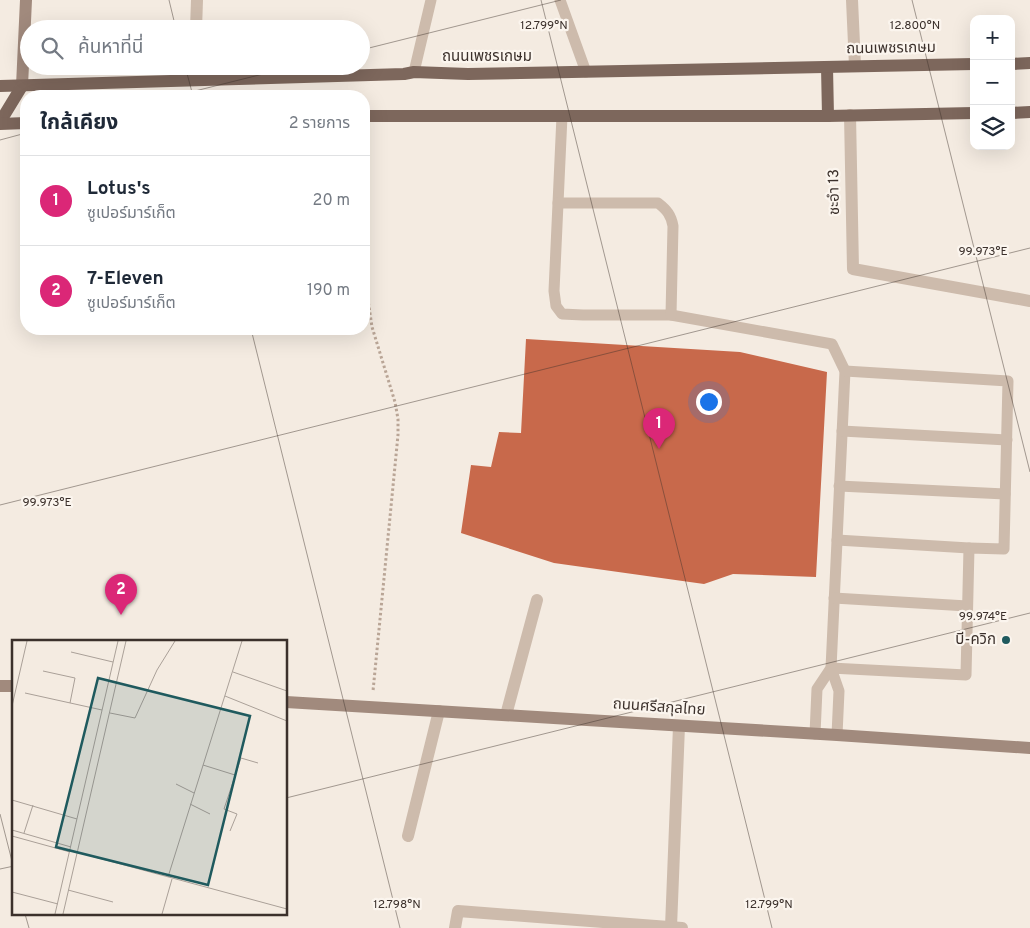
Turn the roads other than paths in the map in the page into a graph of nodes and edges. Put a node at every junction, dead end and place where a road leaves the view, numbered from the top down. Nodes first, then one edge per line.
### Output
1 (26, 0) edge
2 (197, 0) edge
3 (431, 0) edge
4 (560, 0) edge
5 (852, 0) edge
6 (25, 20) edge
7 (196, 20) edge
8 (1030, 63) edge
9 (970, 64) edge
10 (1015, 64) edge
11 (855, 66) junction
12 (827, 67) junction
13 (414, 72) junction
14 (586, 72) junction
15 (23, 75) edge
16 (193, 75) edge
17 (369, 75) edge
18 (370, 75) edge
19 (193, 80) junction
20 (0, 86) edge
21 (22, 86) junction
22 (1015, 112) edge
23 (1030, 112) edge
24 (970, 113) edge
25 (850, 115) junction
26 (370, 116) edge
27 (562, 116) junction
28 (828, 116) junction
29 (0, 123) edge
30 (20, 123) edge
31 (558, 203) junction
32 (1030, 301) edge
33 (672, 315) junction
34 (845, 371) junction
35 (842, 431) junction
36 (1007, 440) junction
37 (839, 486) junction
38 (1005, 494) junction
39 (837, 540) junction
40 (969, 548) junction
41 (834, 598) junction
42 (537, 600) dead end
43 (967, 606) junction
44 (831, 668) junction
45 (288, 702) edge
46 (439, 711) junction
47 (506, 715) junction
48 (680, 726) junction
49 (815, 734) junction
50 (837, 735) junction
51 (1030, 748) edge
52 (408, 836) dead end
53 (619, 926) edge
54 (455, 928) edge
55 (676, 928) edge

1 - 6 street
2 - 7 street
3 - 13 lane
4 - 14 lane
5 - 11 street
8 - 10 main road
9 - 11 main road, ถนนเพชรเกษม
11 - 12 main road, ถนนเพชรเกษม
12 - 14 main road, ถนนเพชรเกษม
12 - 28 main road
13 - 14 main road, ถนนเพชรเกษม
13 - 18 main road, ถนนเพชรเกษม
15 - 21 street
16 - 19 street
17 - 19 main road, ถนนเพชรเกษม
19 - 21 main road, ถนนเพชรเกษม
20 - 21 main road, ถนนเพชรเกษม
21 - 29 main road
22 - 23 main road
24 - 25 main road
25 - 28 main road
25 - 32 street, ชะอำ 13
26 - 27 main road
27 - 28 main road
27 - 31 lane
29 - 30 main road
31 - 33 lane
31 - 33 lane
33 - 34 lane
34 - 35 lane
34 - 36 lane
35 - 36 lane
35 - 37 lane
36 - 38 lane
37 - 38 lane
37 - 39 lane
38 - 40 lane
39 - 40 lane
39 - 41 lane
40 - 43 lane
41 - 43 lane
41 - 44 lane
42 - 47 street
43 - 44 lane
44 - 49 lane
44 - 50 lane
45 - 46 street, ถนนศรีสกุลไทย
46 - 47 street, ถนนศรีสกุลไทย
46 - 52 street
47 - 48 street, ถนนศรีสกุลไทย
48 - 49 street, ถนนศรีสกุลไทย
48 - 55 street
49 - 50 street, ถนนศรีสกุลไทย
50 - 51 street, ถนนศรีสกุลไทย
53 - 54 street
53 - 55 street

